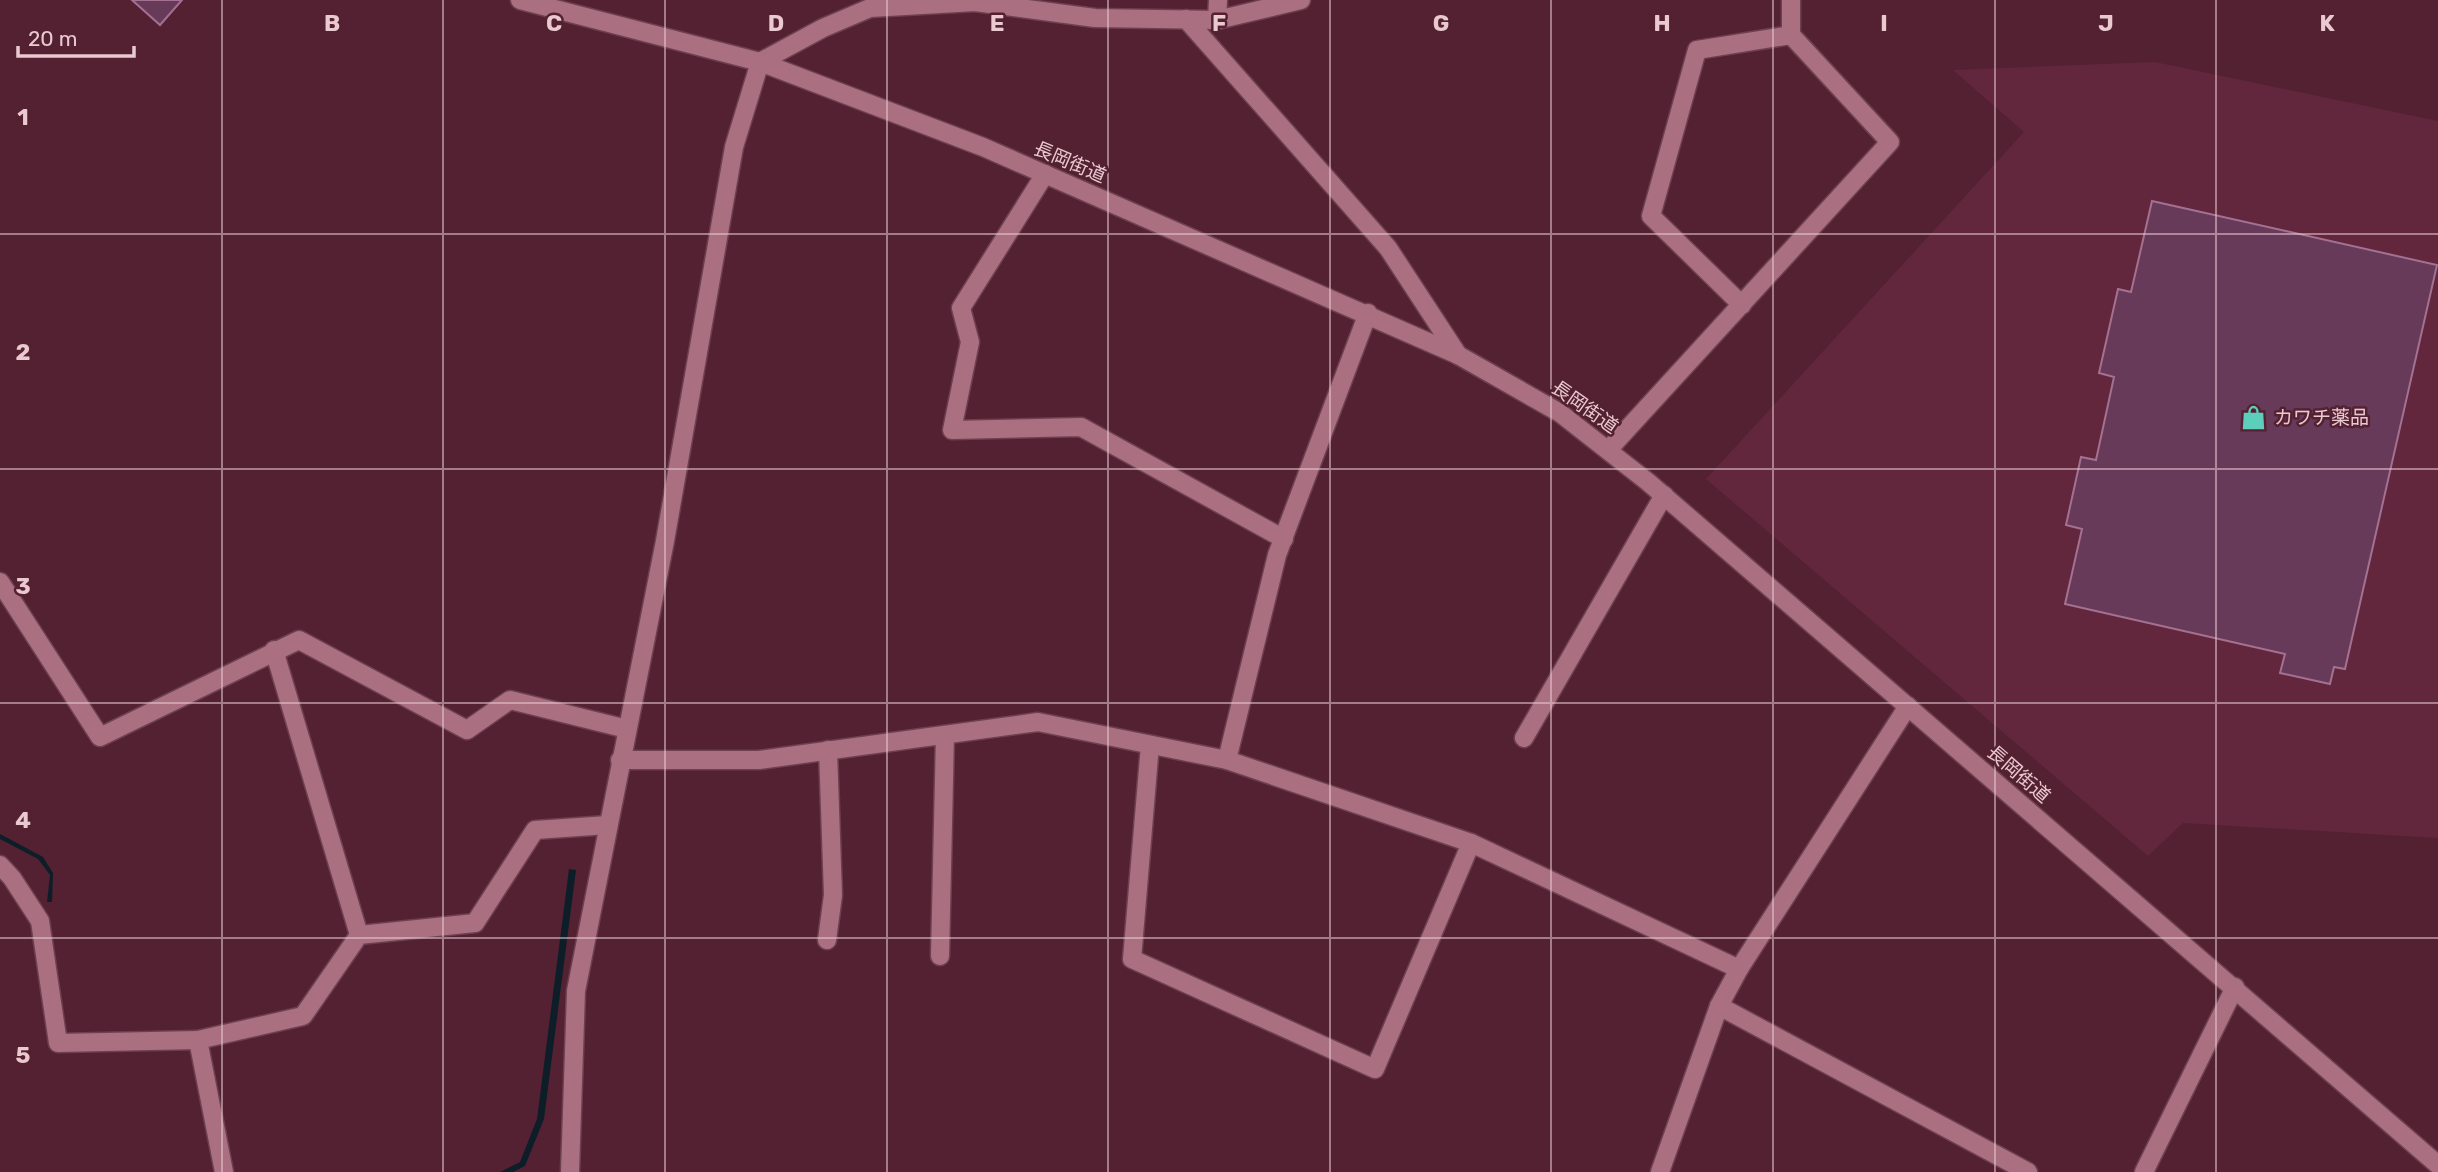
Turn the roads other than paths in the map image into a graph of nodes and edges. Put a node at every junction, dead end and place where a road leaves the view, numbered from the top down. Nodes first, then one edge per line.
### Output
1 (520, 0) edge
2 (1218, 0) edge
3 (1301, 0) edge
4 (1791, 0) edge
5 (996, 3) edge
6 (1186, 19) junction
7 (1217, 20) junction
8 (1791, 34) junction
9 (760, 62) junction
10 (1045, 174) junction
11 (1742, 304) junction
12 (1368, 313) junction
13 (1458, 355) junction
14 (1609, 449) junction
15 (1664, 495) junction
16 (1284, 539) junction
17 (0, 582) edge
18 (274, 650) junction
19 (1908, 706) junction
20 (626, 729) junction
21 (945, 734) junction
22 (1524, 738) dead end
23 (1150, 745) junction
24 (828, 750) junction
25 (620, 760) junction
26 (1227, 760) junction
27 (608, 825) junction
28 (1471, 843) junction
29 (0, 865) edge
30 (359, 936) junction
31 (827, 940) dead end
32 (940, 956) dead end
33 (1739, 969) junction
34 (2235, 987) junction
35 (1719, 1006) junction
36 (198, 1040) junction
37 (2438, 1165) edge
38 (224, 1172) edge
39 (570, 1172) edge
40 (1660, 1172) edge
41 (2028, 1172) edge
42 (2144, 1172) edge

1 - 9 street, 長岡街道
2 - 7 street
3 - 7 street
4 - 8 street
5 - 6 street
5 - 9 street
6 - 7 street
6 - 13 street
8 - 11 street
8 - 11 street
9 - 10 street, 長岡街道
9 - 20 street
10 - 12 street, 長岡街道
10 - 16 street
11 - 14 street
12 - 13 street, 長岡街道
12 - 16 street
13 - 14 street, 長岡街道
14 - 15 street, 長岡街道
15 - 19 street, 長岡街道
15 - 22 street
16 - 26 street
17 - 18 street
18 - 20 street
18 - 30 street
19 - 33 street
19 - 34 street, 長岡街道
20 - 25 street
21 - 23 street
21 - 24 street
21 - 32 street
23 - 26 street
23 - 28 street
24 - 25 street
24 - 31 street
25 - 27 street
26 - 28 street
27 - 30 street
27 - 39 street
28 - 33 street
29 - 36 street
30 - 36 street
33 - 35 street
34 - 37 street, 長岡街道
34 - 42 street
35 - 40 street
35 - 41 street
36 - 38 street

